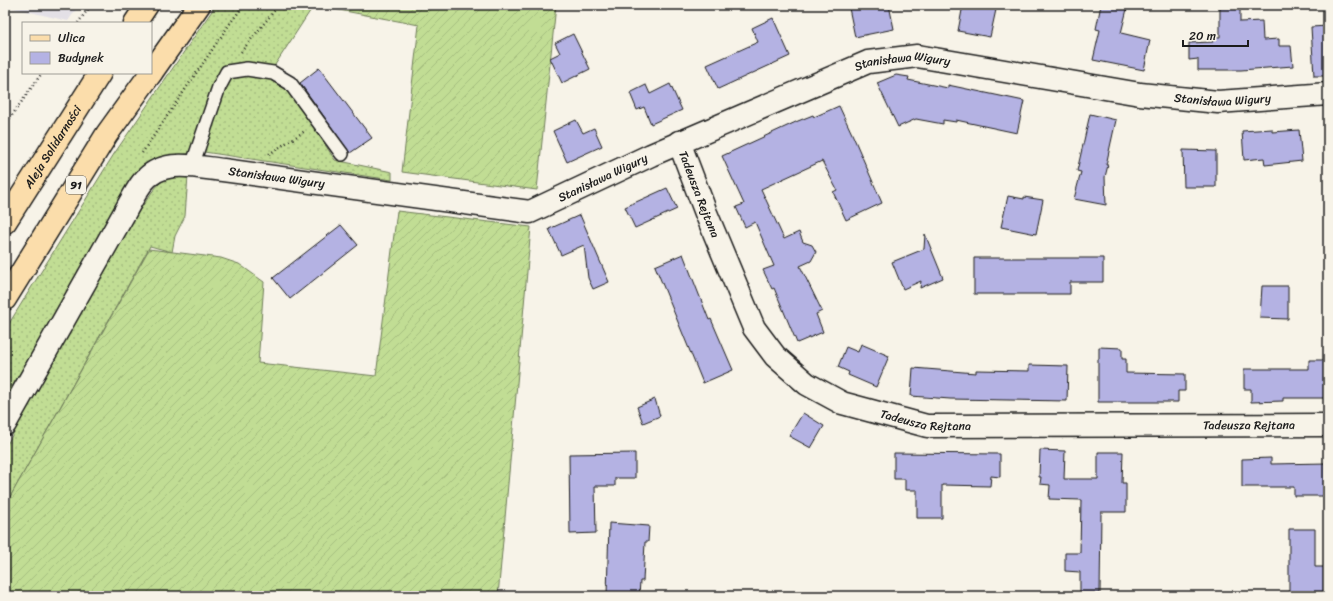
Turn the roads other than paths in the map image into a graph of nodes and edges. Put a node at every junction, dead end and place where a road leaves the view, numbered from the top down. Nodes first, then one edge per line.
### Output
1 (147, 5) edge
2 (199, 5) edge
3 (135, 22) edge
4 (152, 72) edge
5 (99, 74) edge
6 (150, 74) edge
7 (1328, 94) edge
8 (679, 142) junction
9 (342, 154) dead end
10 (192, 166) junction
11 (5, 222) edge
12 (5, 300) edge
13 (5, 424) edge
14 (1328, 425) edge

1 - 3 main road
2 - 4 main road, 91
5 - 11 main road, Aleja Solidarności
6 - 12 main road, 91
7 - 8 street, Stanisława Wigury
8 - 10 street, Stanisława Wigury
8 - 14 street, Tadeusza Rejtana
9 - 10 lane
10 - 13 street, Stanisława Wigury

